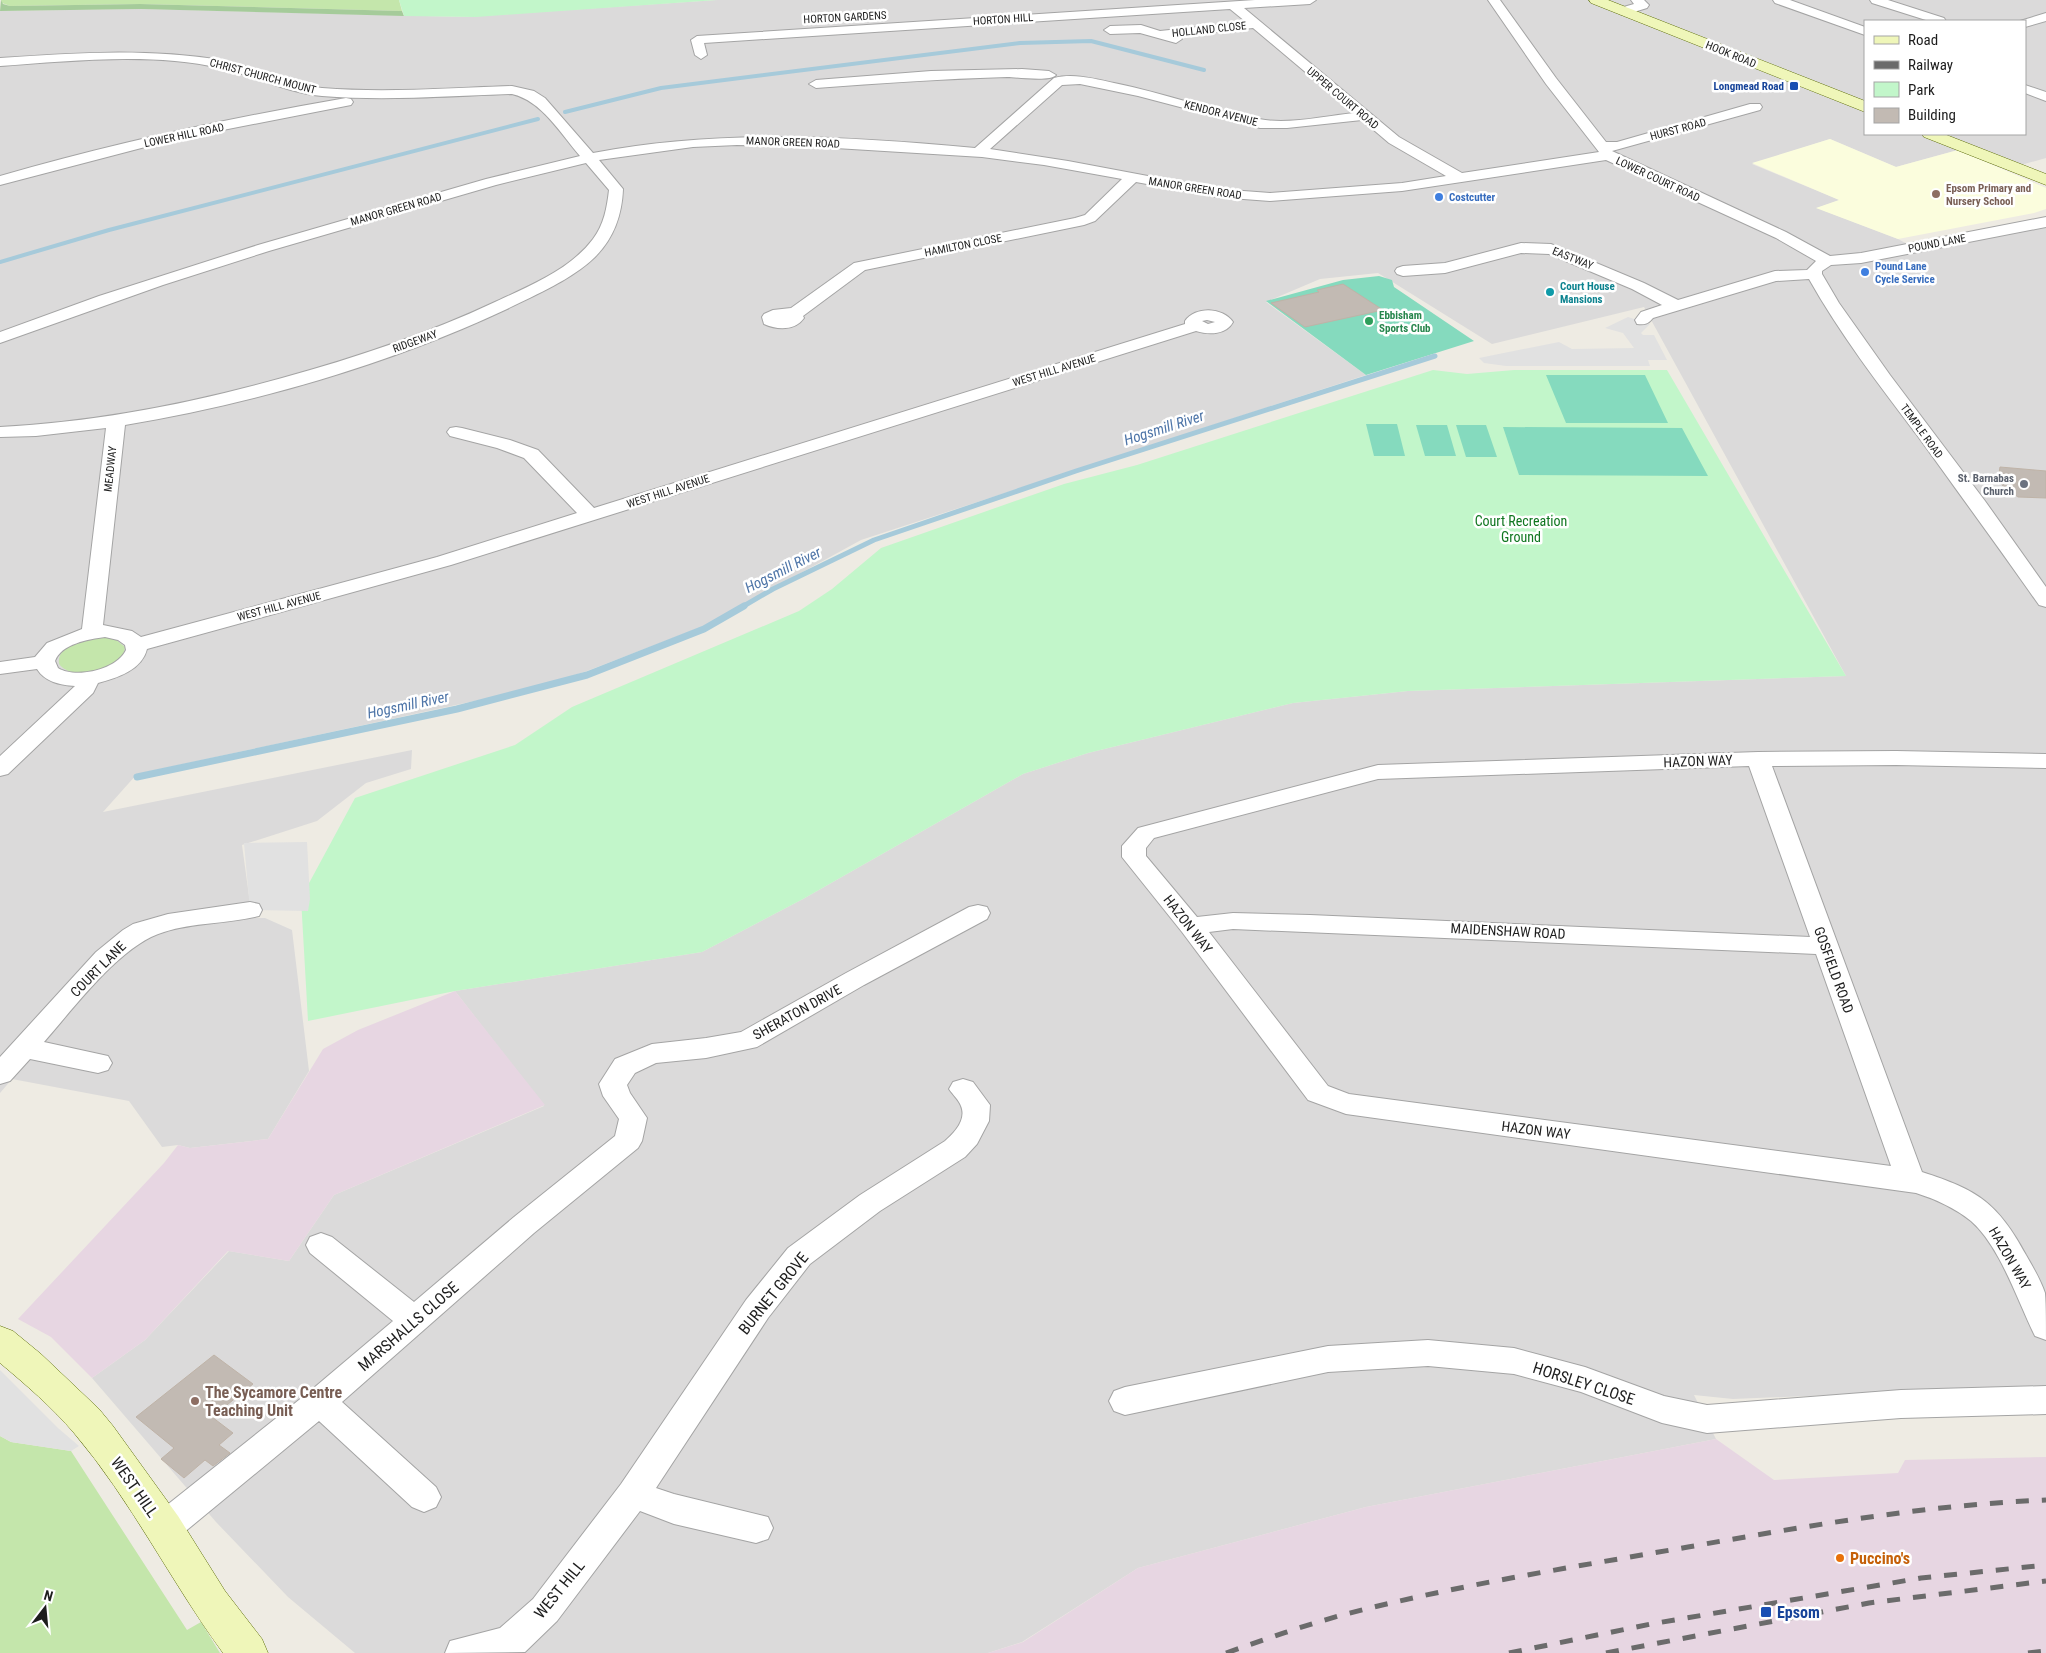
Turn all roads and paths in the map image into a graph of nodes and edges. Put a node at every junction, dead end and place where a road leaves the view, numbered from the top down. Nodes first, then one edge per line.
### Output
1 (1310, 0) edge
2 (1494, 0) edge
3 (1596, 0) edge
4 (1637, 0) edge
5 (1779, 0) edge
6 (1876, 0) edge
7 (1233, 5) junction
8 (1624, 11) junction
9 (892, 15) dead end
10 (2046, 17) edge
11 (1937, 20) edge
12 (778, 22) dead end
13 (2026, 23) edge
14 (941, 24) junction
15 (1256, 24) junction
16 (1110, 30) dead end
17 (1864, 31) edge
18 (1162, 34) junction
19 (754, 36) junction
20 (1184, 47) dead end
21 (701, 56) dead end
22 (0, 62) edge
23 (1054, 78) junction
24 (816, 84) dead end
25 (2026, 89) edge
26 (320, 92) junction
27 (368, 94) junction
28 (2046, 97) edge
29 (1755, 107) dead end
30 (1864, 107) edge
31 (313, 108) junction
32 (1365, 116) junction
33 (1933, 135) edge
34 (1604, 151) junction
35 (979, 152) junction
36 (587, 157) junction
37 (2044, 177) edge
38 (1132, 178) junction
39 (1462, 179) junction
40 (0, 181) edge
41 (2046, 222) edge
42 (1827, 260) junction
43 (1403, 272) dead end
44 (1814, 274) junction
45 (1676, 306) junction
46 (794, 314) dead end
47 (1643, 320) dead end
48 (1196, 326) dead end
49 (0, 338) edge
50 (116, 422) junction
51 (0, 432) edge
52 (456, 432) dead end
53 (591, 516) junction
54 (2046, 601) edge
55 (92, 632) junction
56 (136, 645) junction
57 (45, 662) junction
58 (0, 668) edge
59 (89, 678) junction
60 (1758, 759) junction
61 (2046, 761) edge
62 (0, 768) edge
63 (250, 910) dead end
64 (978, 913) dead end
65 (1191, 926) junction
66 (1825, 946) junction
67 (24, 1048) junction
68 (98, 1062) dead end
69 (0, 1074) edge
70 (963, 1088) dead end
71 (628, 1140) joint
72 (1910, 1180) junction
73 (321, 1245) dead end
74 (415, 1321) junction
75 (2046, 1327) edge
76 (0, 1341) edge
77 (2046, 1400) edge
78 (1124, 1401) dead end
79 (320, 1402) junction
80 (633, 1494) junction
81 (424, 1497) dead end
82 (164, 1528) junction
83 (756, 1528) dead end
84 (247, 1653) edge
85 (462, 1653) edge

1 - 7 street, HORTON HILL
2 - 34 street, LOWER COURT ROAD
3 - 8 main road, HOOK ROAD
4 - 8 street
5 - 17 street
6 - 11 street
7 - 14 street, HORTON HILL
7 - 15 street, UPPER COURT ROAD
8 - 30 main road, HOOK ROAD
9 - 14 street, HORTON GARDENS
10 - 13 street
12 - 19 street
14 - 19 street, HORTON HILL
15 - 18 street, HOLLAND CLOSE
15 - 32 street, UPPER COURT ROAD
16 - 18 street, HOLLAND CLOSE
18 - 20 street, HOLLAND CLOSE
19 - 21 street, HORTON HILL
22 - 26 street, CHRIST CHURCH MOUNT
23 - 24 street, KENDOR AVENUE
23 - 32 street, KENDOR AVENUE
23 - 35 street
25 - 28 street
26 - 27 street, CHRIST CHURCH MOUNT
26 - 31 street
27 - 31 street, LOWER HILL ROAD
27 - 36 street, CHRIST CHURCH MOUNT
29 - 34 street, HURST ROAD
31 - 40 street, LOWER HILL ROAD
32 - 39 street, UPPER COURT ROAD
33 - 37 main road
34 - 39 street, MANOR GREEN ROAD
34 - 42 street, LOWER COURT ROAD
35 - 36 street, MANOR GREEN ROAD
35 - 38 street, MANOR GREEN ROAD
36 - 49 street, MANOR GREEN ROAD
36 - 50 street, RIDGEWAY
38 - 39 street, MANOR GREEN ROAD
38 - 46 street, HAMILTON CLOSE
41 - 42 street, POUND LANE
42 - 44 street
43 - 45 street, EASTWAY
44 - 45 street
44 - 54 street, TEMPLE ROAD
45 - 47 street
48 - 53 street, WEST HILL AVENUE
50 - 51 street
50 - 55 street, MEADWAY
52 - 53 street
53 - 56 street, WEST HILL AVENUE
55 - 56 street
55 - 57 street
56 - 59 street
57 - 58 street
57 - 59 street
59 - 62 street
60 - 61 street, HAZON WAY
60 - 65 street, HAZON WAY
60 - 66 street, GOSFIELD ROAD
63 - 67 street, COURT LANE
64 - 71 street, SHERATON DRIVE
65 - 66 street, MAIDENSHAW ROAD
65 - 72 street, HAZON WAY
66 - 72 street, GOSFIELD ROAD
67 - 68 street
67 - 69 street, COURT LANE
70 - 80 street, BURNET GROVE
71 - 74 street, MARSHALLS CLOSE
72 - 75 street, HAZON WAY
73 - 74 street
74 - 79 street, MARSHALLS CLOSE
76 - 82 main road, WEST HILL
77 - 78 street, HORSLEY CLOSE
79 - 81 street
79 - 82 street, MARSHALLS CLOSE
80 - 83 street
80 - 85 street, WEST HILL
82 - 84 main road, WEST HILL

